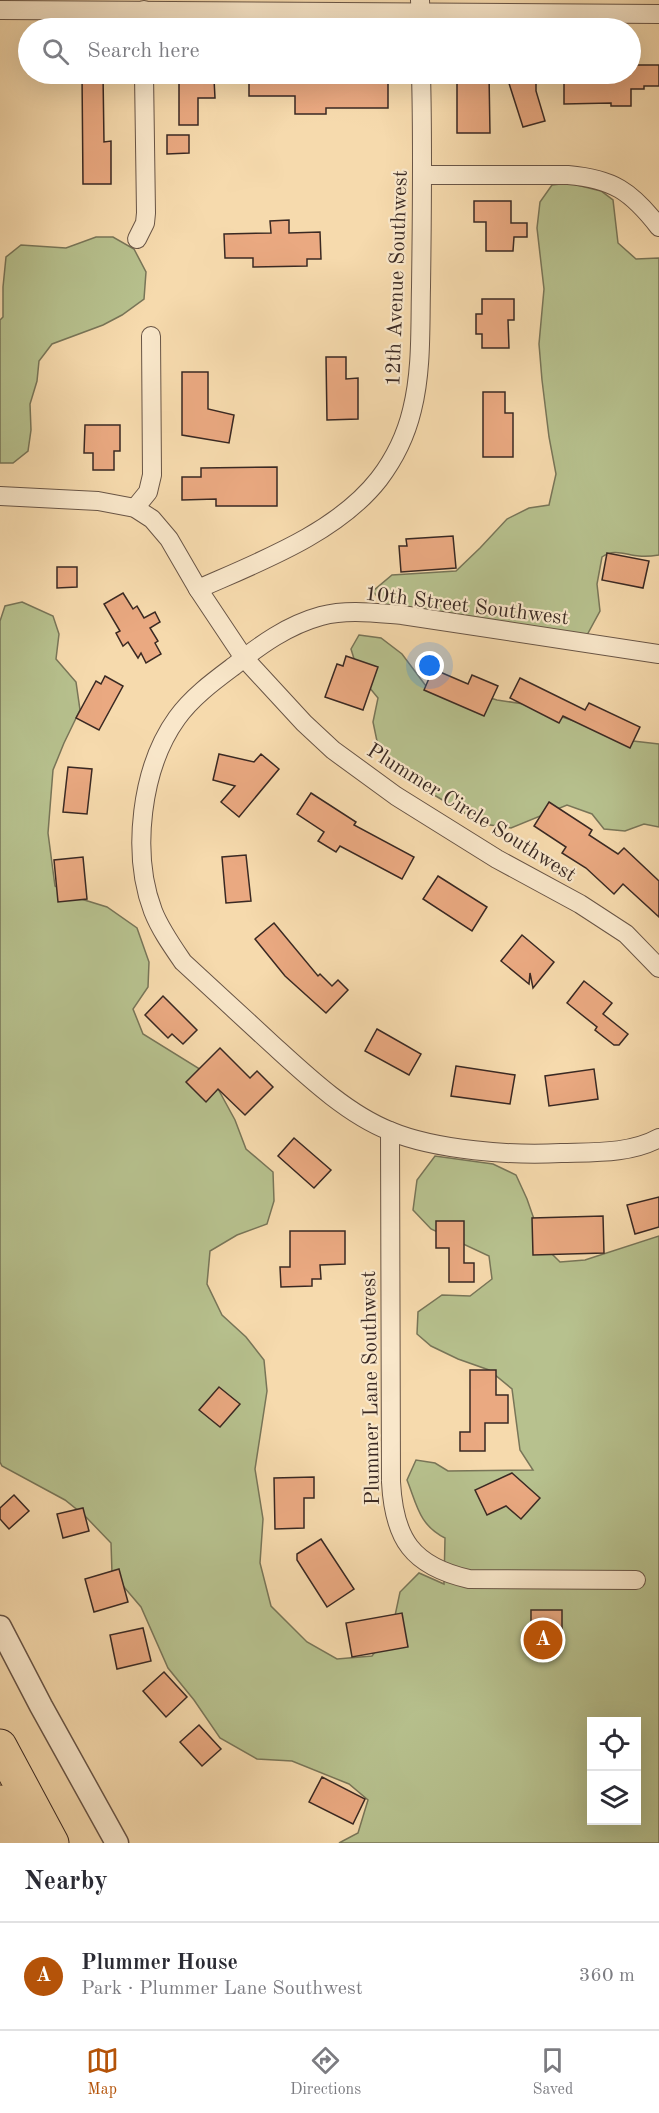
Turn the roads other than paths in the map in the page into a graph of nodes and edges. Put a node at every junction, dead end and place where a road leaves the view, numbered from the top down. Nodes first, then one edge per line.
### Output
1 (0, 10) edge
2 (421, 14) edge
3 (659, 14) edge
4 (128, 18) edge
5 (199, 18) edge
6 (144, 84) edge
7 (422, 84) edge
8 (423, 175) junction
9 (659, 226) edge
10 (137, 239) dead end
11 (151, 336) dead end
12 (0, 496) edge
13 (135, 508) junction
14 (198, 589) junction
15 (659, 654) edge
16 (244, 658) junction
17 (659, 968) edge
18 (390, 1131) junction
19 (659, 1138) edge
20 (636, 1580) dead end
21 (0, 1627) edge
22 (0, 1746) edge
23 (0, 1802) edge
24 (18, 1843) edge
25 (52, 1843) edge
26 (117, 1843) edge

1 - 4 street
2 - 3 street
2 - 5 street
6 - 10 street
7 - 8 street, 12th Avenue Southwest
8 - 9 street
8 - 14 street, 12th Avenue Southwest
11 - 13 street
12 - 13 street
13 - 14 street, Plummer Circle Southwest
14 - 16 street, Plummer Circle Southwest
15 - 16 street, 10th Street Southwest
16 - 17 street, Plummer Circle Southwest
16 - 18 street
18 - 19 street
18 - 20 street, Plummer Lane Southwest
21 - 26 street
22 - 25 highway
23 - 24 highway

